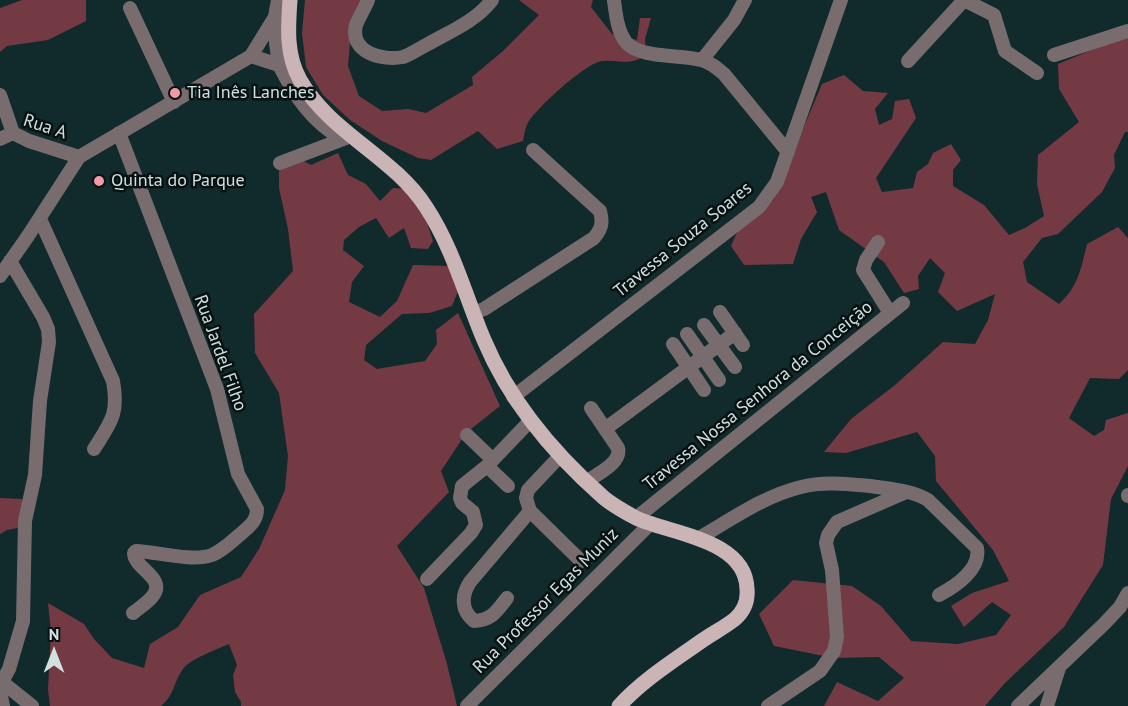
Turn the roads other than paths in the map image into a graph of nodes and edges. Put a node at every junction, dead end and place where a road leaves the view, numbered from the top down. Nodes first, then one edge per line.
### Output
1 (278, 0) edge
2 (290, 0) edge
3 (368, 0) edge
4 (492, 0) edge
5 (745, 0) edge
6 (841, 0) edge
7 (964, 0) edge
8 (614, 1) edge
9 (129, 8) dead end
10 (275, 17) junction
11 (1128, 31) edge
12 (1054, 55) dead end
13 (251, 56) junction
14 (702, 60) junction
15 (908, 61) dead end
16 (279, 65) junction
17 (1037, 73) dead end
18 (0, 95) edge
19 (174, 102) junction
20 (119, 133) junction
21 (6, 136) edge
22 (348, 138) junction
23 (533, 150) dead end
24 (788, 152) junction
25 (79, 157) junction
26 (280, 163) dead end
27 (40, 219) junction
28 (878, 242) dead end
29 (4, 269) edge
30 (903, 303) dead end
31 (720, 312) dead end
32 (890, 313) junction
33 (473, 314) junction
34 (704, 325) dead end
35 (735, 333) junction
36 (687, 334) dead end
37 (674, 344) dead end
38 (719, 345) junction
39 (743, 345) dead end
40 (703, 357) junction
41 (689, 367) junction
42 (735, 368) dead end
43 (719, 380) dead end
44 (704, 390) dead end
45 (513, 397) junction
46 (591, 408) dead end
47 (530, 421) junction
48 (605, 429) junction
49 (467, 435) dead end
50 (94, 448) dead end
51 (560, 456) junction
52 (490, 463) junction
53 (586, 482) junction
54 (508, 486) dead end
55 (906, 492) junction
56 (530, 510) junction
57 (636, 518) junction
58 (651, 523) junction
59 (699, 538) junction
60 (581, 561) dead end
61 (427, 579) dead end
62 (1128, 593) edge
63 (939, 595) dead end
64 (507, 598) dead end
65 (133, 613) dead end
66 (1059, 667) junction
67 (2, 682) junction
68 (1023, 701) edge
69 (3, 706) edge
70 (32, 706) edge
71 (467, 706) edge
72 (619, 706) edge
73 (768, 706) edge
74 (1040, 706) edge
75 (1047, 706) edge

1 - 10 street
2 - 22 main road
3 - 4 street
5 - 14 street
6 - 24 street, Travessa Souza Soares
7 - 15 street
7 - 17 street
8 - 14 street
9 - 19 street
10 - 13 street
10 - 16 street
11 - 12 street
13 - 16 street
13 - 19 street
14 - 24 street
16 - 22 street
18 - 21 street
19 - 20 street
20 - 25 street
20 - 65 street, Rua Jardel Filho
21 - 25 street, Rua A
22 - 26 street
22 - 33 main road
23 - 33 street
24 - 45 street, Travessa Souza Soares
25 - 27 street
27 - 29 street
27 - 50 street
28 - 32 street
29 - 67 street
30 - 32 street, Travessa Nossa Senhora da Conceição
31 - 35 street
32 - 57 street, Travessa Nossa Senhora da Conceição
33 - 45 main road
34 - 38 street
35 - 38 street
35 - 39 street
36 - 40 street
37 - 41 street
38 - 40 street
38 - 42 street
40 - 41 street
40 - 43 street
41 - 44 street
41 - 48 street
45 - 47 main road
46 - 48 street
47 - 51 main road
47 - 52 street
48 - 53 street
49 - 52 street
51 - 53 main road
51 - 56 street
52 - 54 street
52 - 61 street
53 - 57 main road
55 - 59 street
55 - 63 street
55 - 73 street
56 - 60 street
56 - 64 street
57 - 58 main road
58 - 59 main road
58 - 71 street, Rua Professor Egas Muniz
59 - 72 main road
62 - 66 street
66 - 68 street
66 - 75 street
67 - 69 street
67 - 70 street
68 - 74 street

